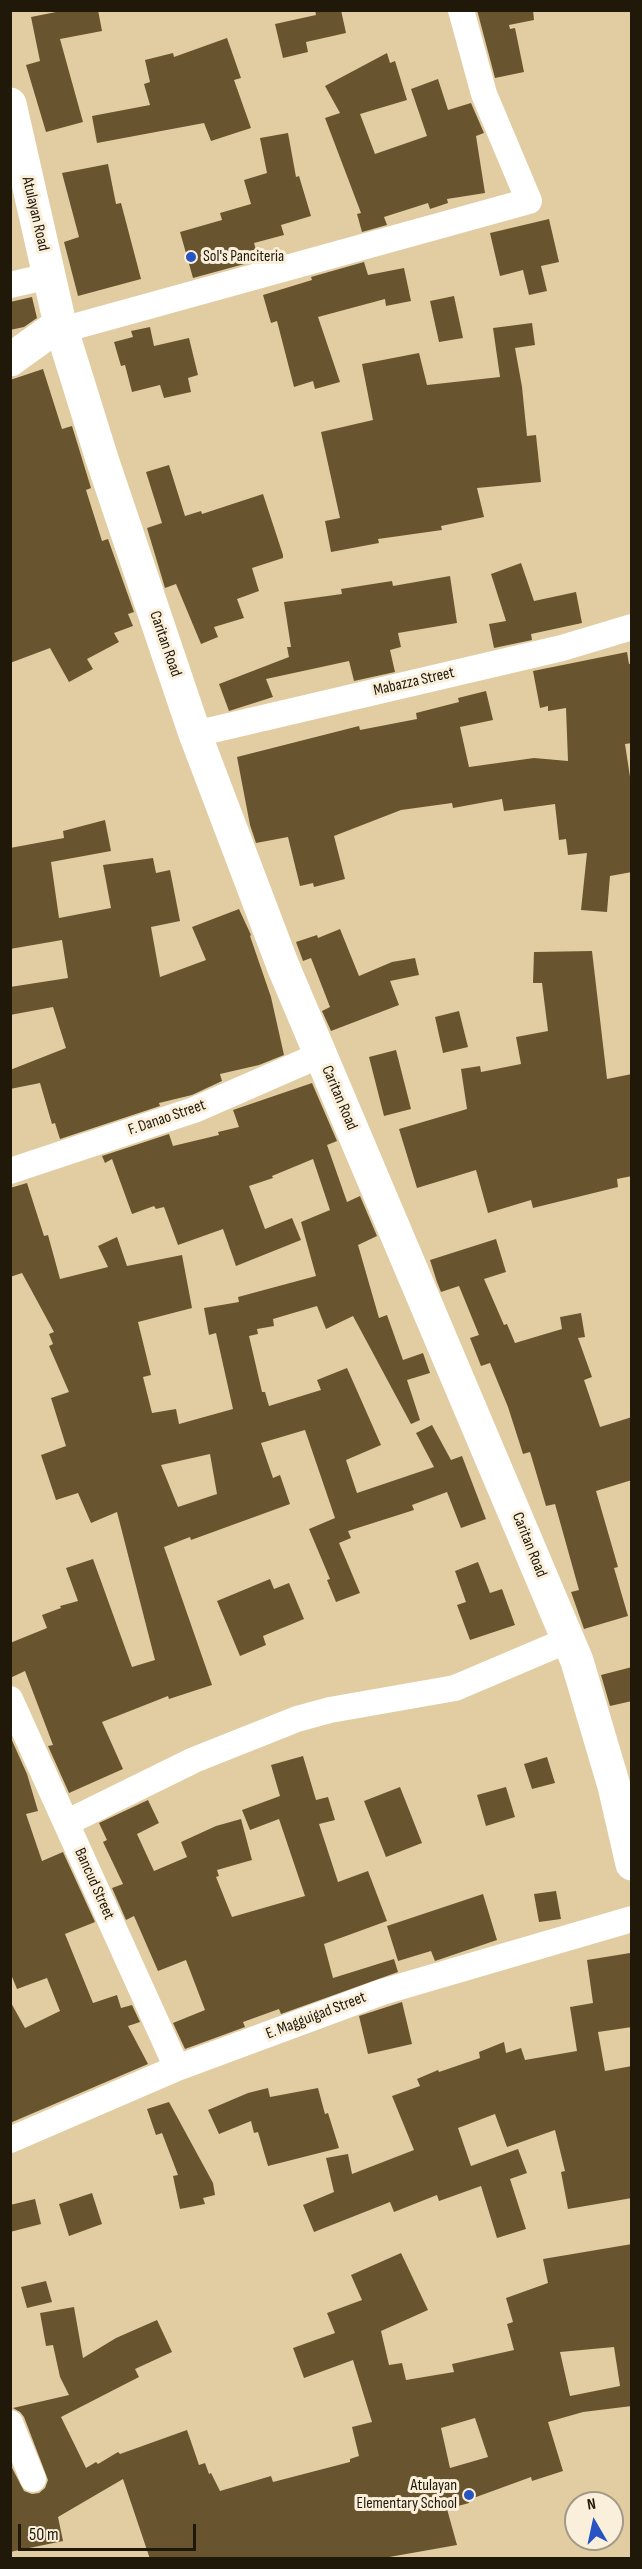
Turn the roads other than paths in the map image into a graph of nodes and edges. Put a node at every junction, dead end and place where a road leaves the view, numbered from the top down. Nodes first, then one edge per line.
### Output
1 (461, 10) edge
2 (10, 104) edge
3 (49, 276) junction
4 (10, 285) edge
5 (61, 327) junction
6 (10, 360) edge
7 (632, 627) edge
8 (195, 734) junction
9 (320, 1054) junction
10 (10, 1171) edge
11 (568, 1640) junction
12 (10, 1699) edge
13 (66, 1823) junction
14 (632, 1864) edge
15 (632, 1919) edge
16 (177, 2068) junction
17 (10, 2140) edge
18 (10, 2423) edge
19 (33, 2479) dead end

1 - 5 street
2 - 3 main road, Atulayan Road
3 - 4 street
3 - 5 main road, Atulayan Road
5 - 6 main road
5 - 8 main road, Caritan Road
7 - 8 street, Mabazza Street
8 - 9 main road, Caritan Road
9 - 10 street, F. Danao Street
9 - 11 main road, Caritan Road
11 - 13 street
11 - 14 main road, Caritan Road
12 - 13 street, Bancud Street
13 - 16 street, Bancud Street
15 - 16 street, E. Magguigad Street
16 - 17 street, E. Magguigad Street
18 - 19 street

